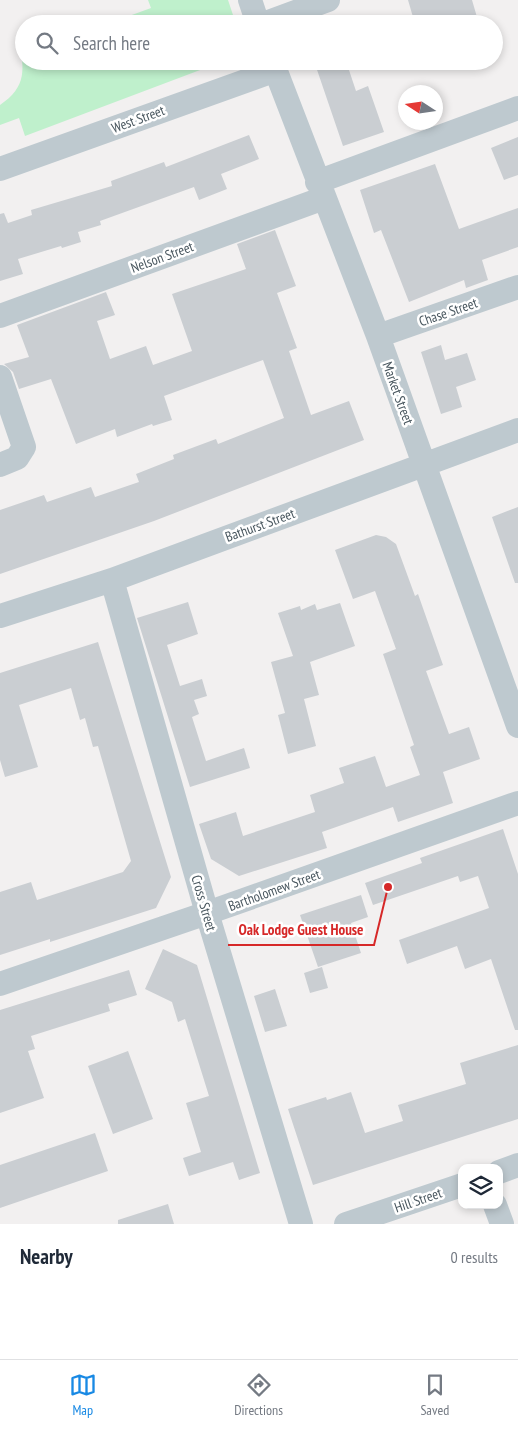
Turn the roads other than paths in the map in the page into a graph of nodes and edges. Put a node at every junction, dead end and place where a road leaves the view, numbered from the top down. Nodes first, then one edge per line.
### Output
1 (250, 0) edge
2 (328, 0) edge
3 (255, 15) edge
4 (287, 15) edge
5 (263, 70) edge
6 (275, 70) edge
7 (518, 108) edge
8 (0, 169) edge
9 (320, 190) junction
10 (518, 287) edge
11 (0, 316) edge
12 (378, 336) junction
13 (0, 377) edge
14 (518, 430) edge
15 (423, 464) junction
16 (0, 465) edge
17 (112, 580) junction
18 (0, 616) edge
19 (518, 726) edge
20 (518, 803) edge
21 (207, 913) junction
22 (0, 984) edge
23 (518, 1165) edge
24 (503, 1171) edge
25 (458, 1186) edge
26 (496, 1209) edge
27 (301, 1224) edge
28 (346, 1224) edge
29 (502, 1224) edge

1 - 3 street
2 - 4 street
5 - 8 street, West Street
6 - 9 street, Market Street
7 - 9 street, Nelson Street
9 - 11 street, Nelson Street
9 - 12 street, Market Street
10 - 12 street, Chase Street
12 - 15 street, Market Street
13 - 16 street
14 - 15 street, Bathurst Street
15 - 17 street, Bathurst Street
15 - 19 street, Market Street
17 - 18 street, Bathurst Street
17 - 21 street, Cross Street
20 - 21 street, Bartholomew Street
21 - 22 street, Bartholomew Street
21 - 27 street, Cross Street
23 - 24 street
25 - 28 street, Hill Street
26 - 29 street

